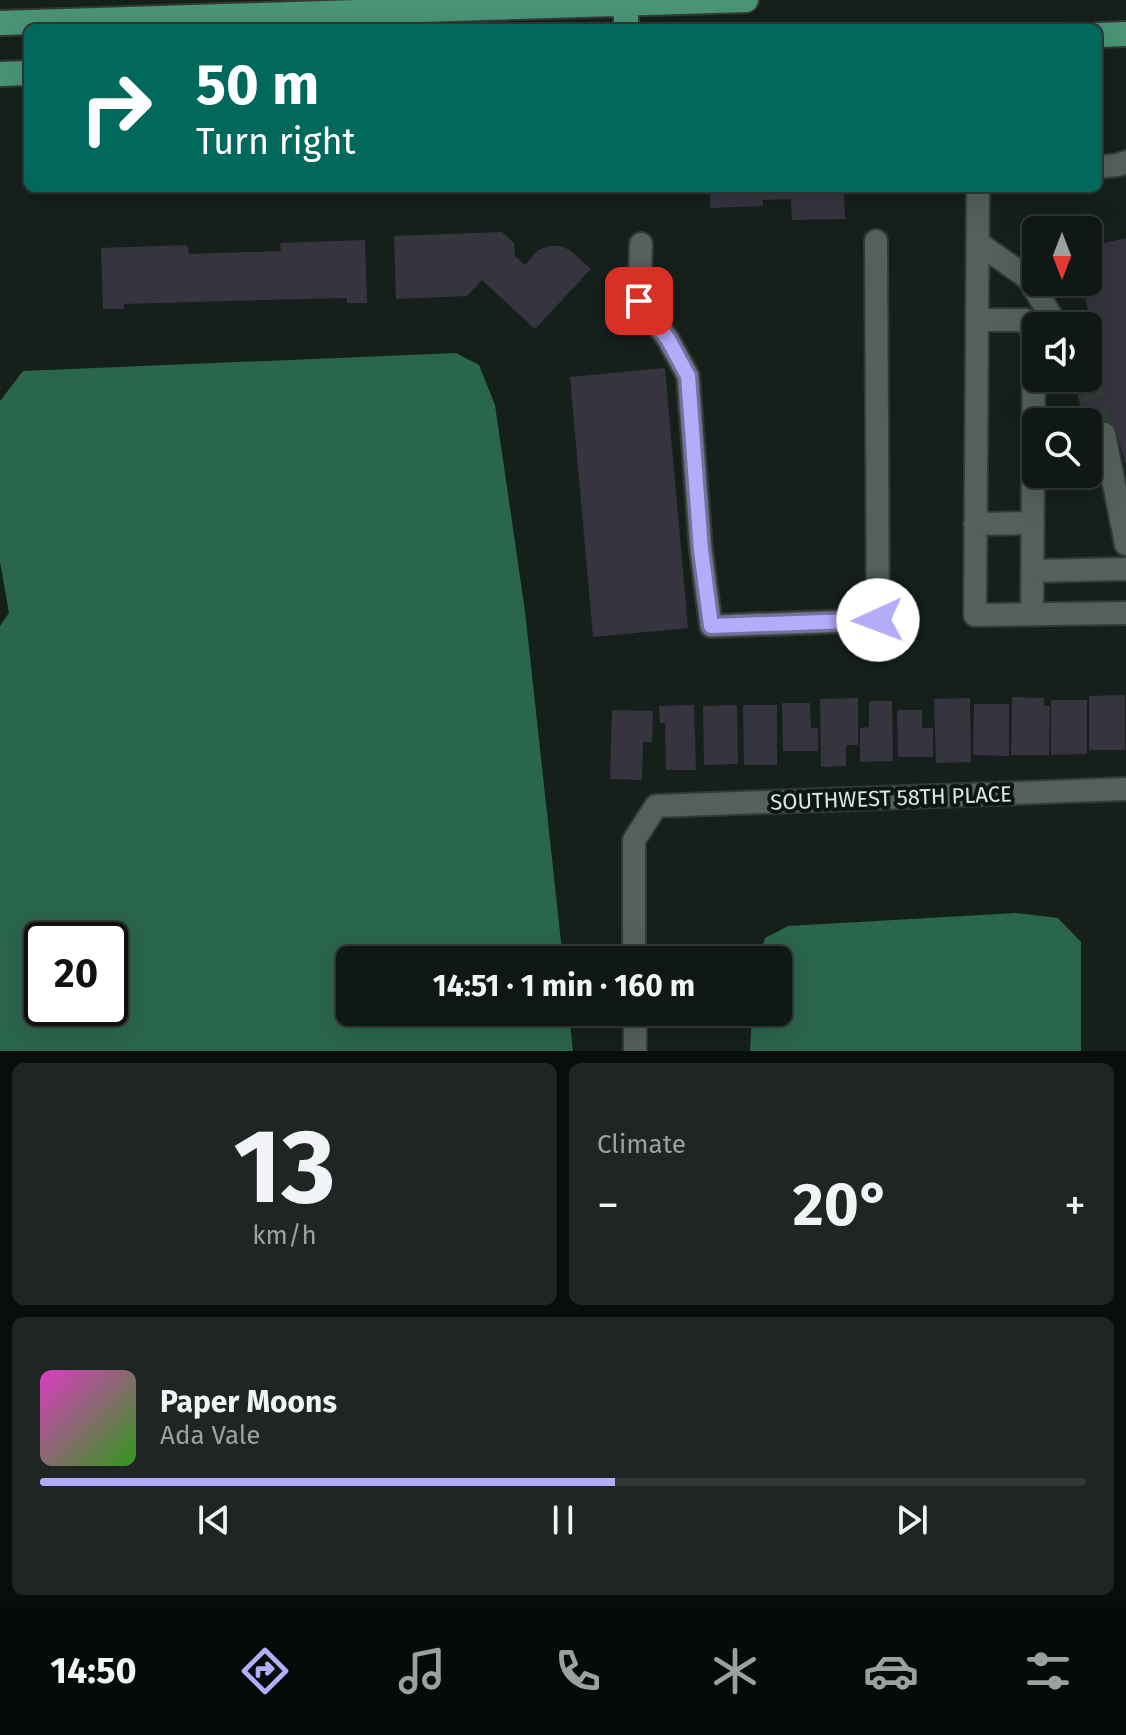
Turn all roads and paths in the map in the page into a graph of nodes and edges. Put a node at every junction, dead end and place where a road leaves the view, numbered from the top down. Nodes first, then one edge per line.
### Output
1 (746, 0) edge
2 (626, 2) junction
3 (326, 20) edge
4 (0, 23) edge
5 (626, 24) edge
6 (1126, 34) edge
7 (1102, 35) edge
8 (24, 73) edge
9 (0, 74) edge
10 (1126, 162) edge
11 (1102, 166) edge
12 (978, 192) edge
13 (876, 241) dead end
14 (978, 243) junction
15 (641, 244) dead end
16 (1049, 312) edge
17 (977, 320) junction
18 (1104, 434) tunnel mouth
19 (1033, 523) junction
20 (975, 524) junction
21 (1126, 544) edge
22 (1126, 569) edge
23 (1033, 571) junction
24 (1126, 613) edge
25 (1032, 614) junction
26 (1126, 789) edge
27 (634, 946) edge
28 (635, 1026) edge
29 (635, 1051) edge

1 - 2 main road
2 - 3 main road
2 - 5 main road
3 - 4 main road
6 - 7 main road
8 - 9 main road
10 - 11 street
12 - 14 street
13 - 15 street
14 - 16 street
14 - 17 street
17 - 19 street
17 - 20 street
18 - 21 street
19 - 20 street
19 - 23 street
20 - 25 street
22 - 23 street
23 - 25 street
24 - 25 street
26 - 27 street, SOUTHWEST 58TH PLACE
28 - 29 street

